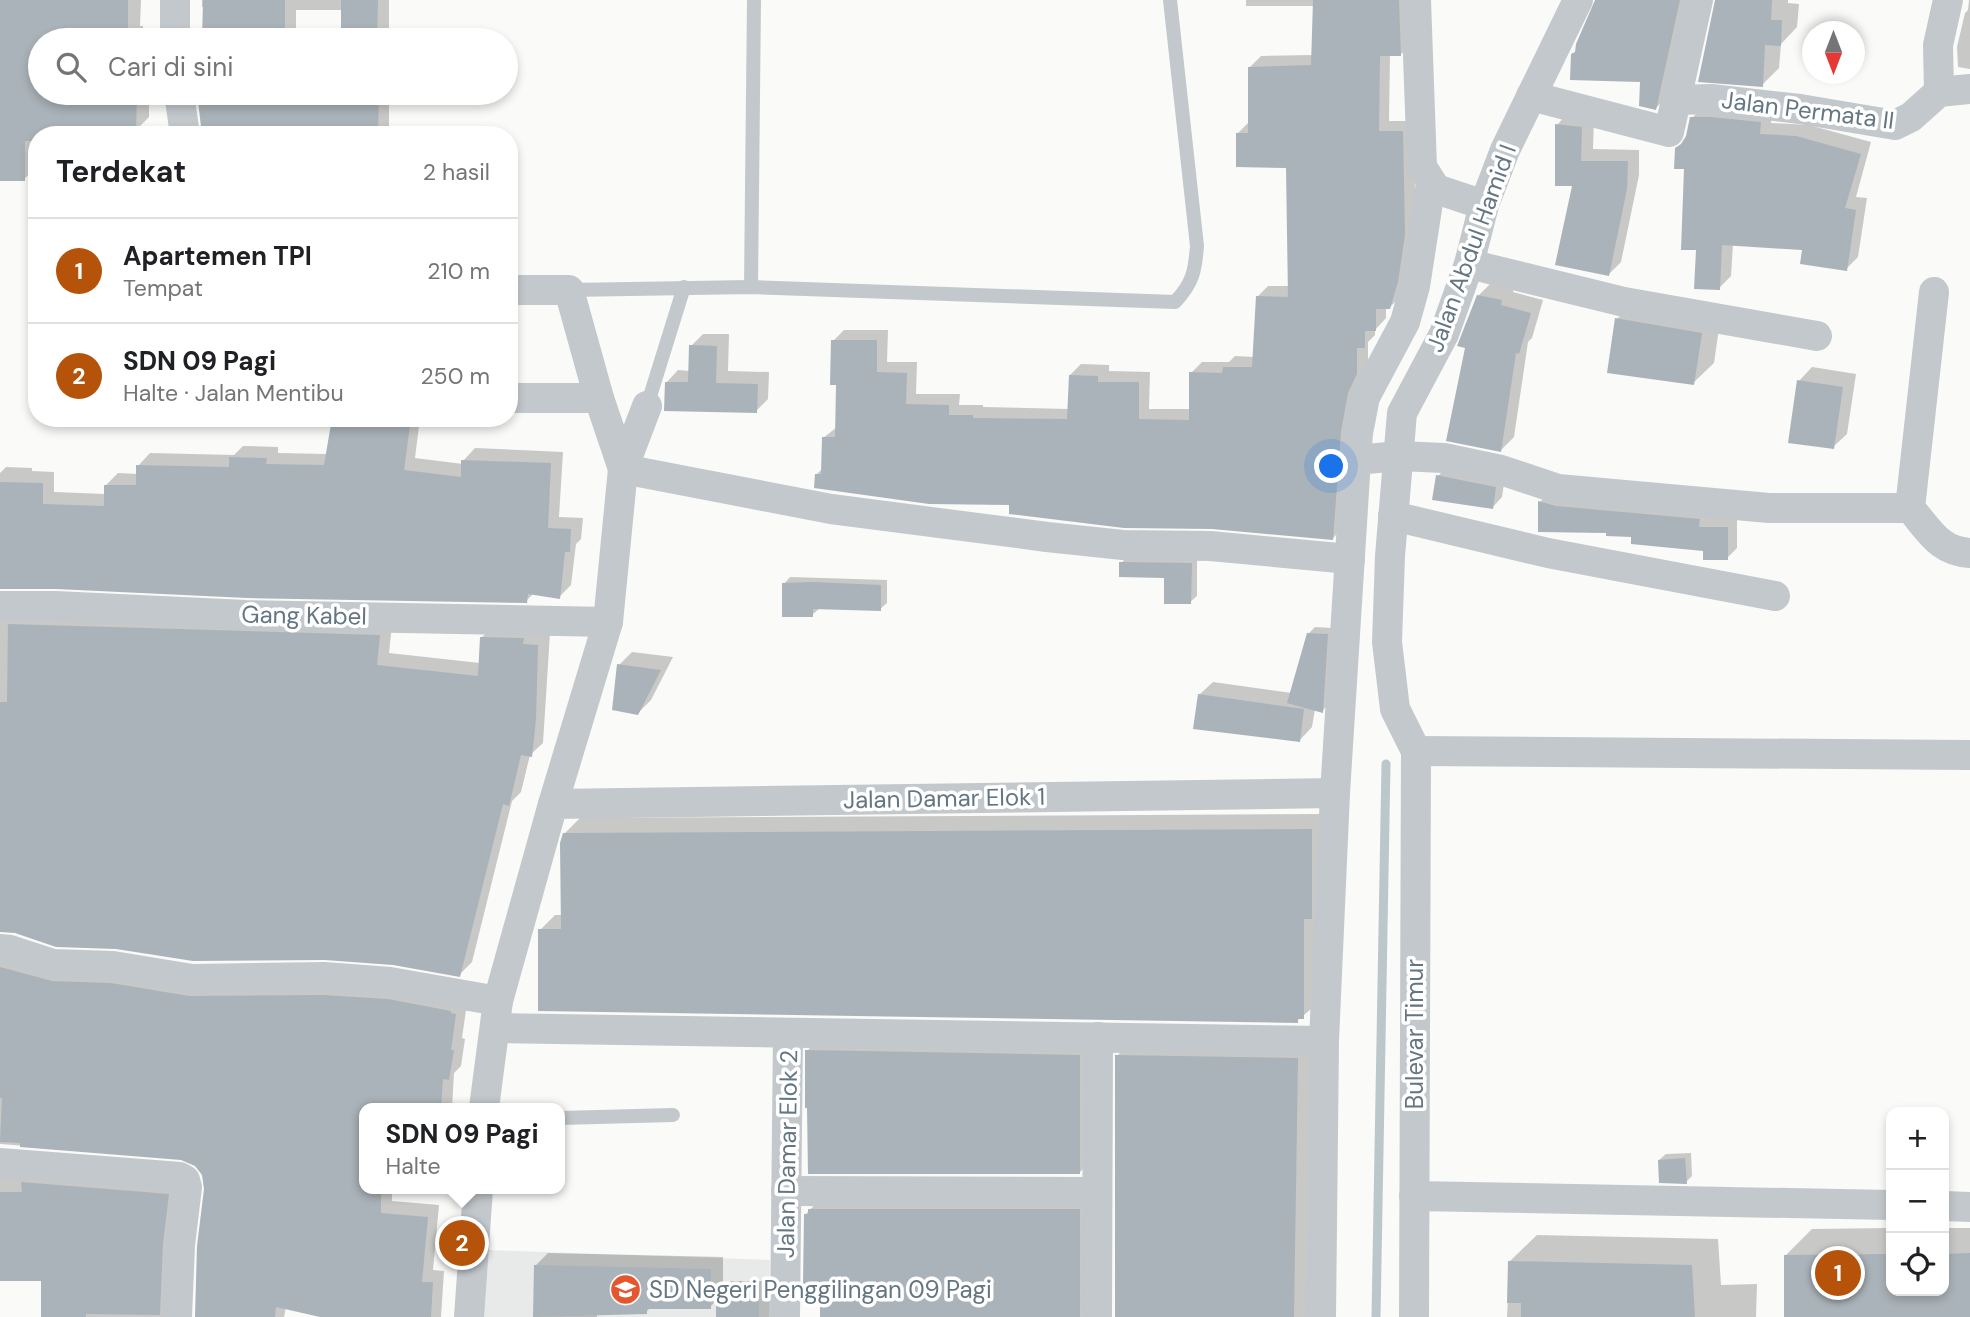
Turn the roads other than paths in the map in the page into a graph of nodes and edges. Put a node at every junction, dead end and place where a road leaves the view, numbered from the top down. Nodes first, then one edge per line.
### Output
1 (175, 0) edge
2 (754, 0) edge
3 (1170, 0) edge
4 (1416, 0) edge
5 (1578, 0) edge
6 (1698, 0) edge
7 (1948, 0) edge
8 (175, 28) edge
9 (1970, 89) edge
10 (1939, 92) junction
11 (1531, 96) junction
12 (1677, 100) junction
13 (180, 105) edge
14 (183, 126) edge
15 (1434, 186) junction
16 (1482, 204) junction
17 (1469, 264) junction
18 (684, 287) junction
19 (751, 287) junction
20 (518, 290) edge
21 (569, 290) junction
22 (1934, 292) dead end
23 (1817, 336) dead end
24 (518, 398) edge
25 (599, 398) junction
26 (647, 406) joint
27 (1398, 456) junction
28 (1356, 460) junction
29 (623, 469) junction
30 (1910, 508) junction
31 (1393, 516) junction
32 (1970, 553) edge
33 (1350, 559) junction
34 (1775, 596) dead end
35 (0, 606) edge
36 (608, 622) junction
37 (1416, 751) junction
38 (1970, 755) edge
39 (1335, 793) junction
40 (553, 804) junction
41 (0, 949) edge
42 (496, 1014) junction
43 (788, 1033) junction
44 (1098, 1037) junction
45 (1325, 1041) junction
46 (485, 1103) edge
47 (673, 1115) dead end
48 (565, 1118) edge
49 (0, 1163) edge
50 (786, 1191) junction
51 (1097, 1192) junction
52 (478, 1194) edge
53 (1414, 1196) junction
54 (1886, 1205) edge
55 (1949, 1206) edge
56 (1970, 1207) edge
57 (177, 1317) edge
58 (469, 1317) edge
59 (785, 1317) edge
60 (1097, 1317) edge
61 (1321, 1317) edge
62 (1414, 1317) edge

1 - 8 street
2 - 19 lane
3 - 19 lane
4 - 15 street
5 - 11 street, Jalan Abdul Hamid I
6 - 12 street
7 - 10 street
9 - 10 street
10 - 12 street, Jalan Permata II
11 - 12 street
11 - 16 street, Jalan Abdul Hamid I
13 - 14 street
15 - 16 street
15 - 28 street
16 - 17 street, Jalan Abdul Hamid I
17 - 23 street
17 - 27 street, Jalan Abdul Hamid I
18 - 19 lane
18 - 21 lane
18 - 26 lane
20 - 21 street
21 - 25 street
22 - 30 street
24 - 25 street
25 - 29 street
26 - 29 street
27 - 28 street
27 - 30 street
27 - 31 street, Jalan Abdul Hamid I
28 - 33 street
29 - 33 street
29 - 36 street
30 - 32 street
31 - 34 street
31 - 37 street, Jalan Abdul Hamid I
33 - 39 street
35 - 36 street, Gang Kabel
36 - 40 street
37 - 38 street
37 - 53 street, Bulevar Timur
39 - 40 street, Jalan Damar Elok 1
39 - 45 street
40 - 42 street
41 - 42 street
42 - 43 street
42 - 46 street
43 - 44 street
43 - 50 street, Jalan Damar Elok 2
44 - 45 street
44 - 51 street
45 - 61 street
47 - 48 lane
49 - 57 street
50 - 51 street
50 - 59 street, Jalan Damar Elok 2
51 - 60 street
52 - 58 street
53 - 54 street
53 - 62 street, Bulevar Timur
55 - 56 street

